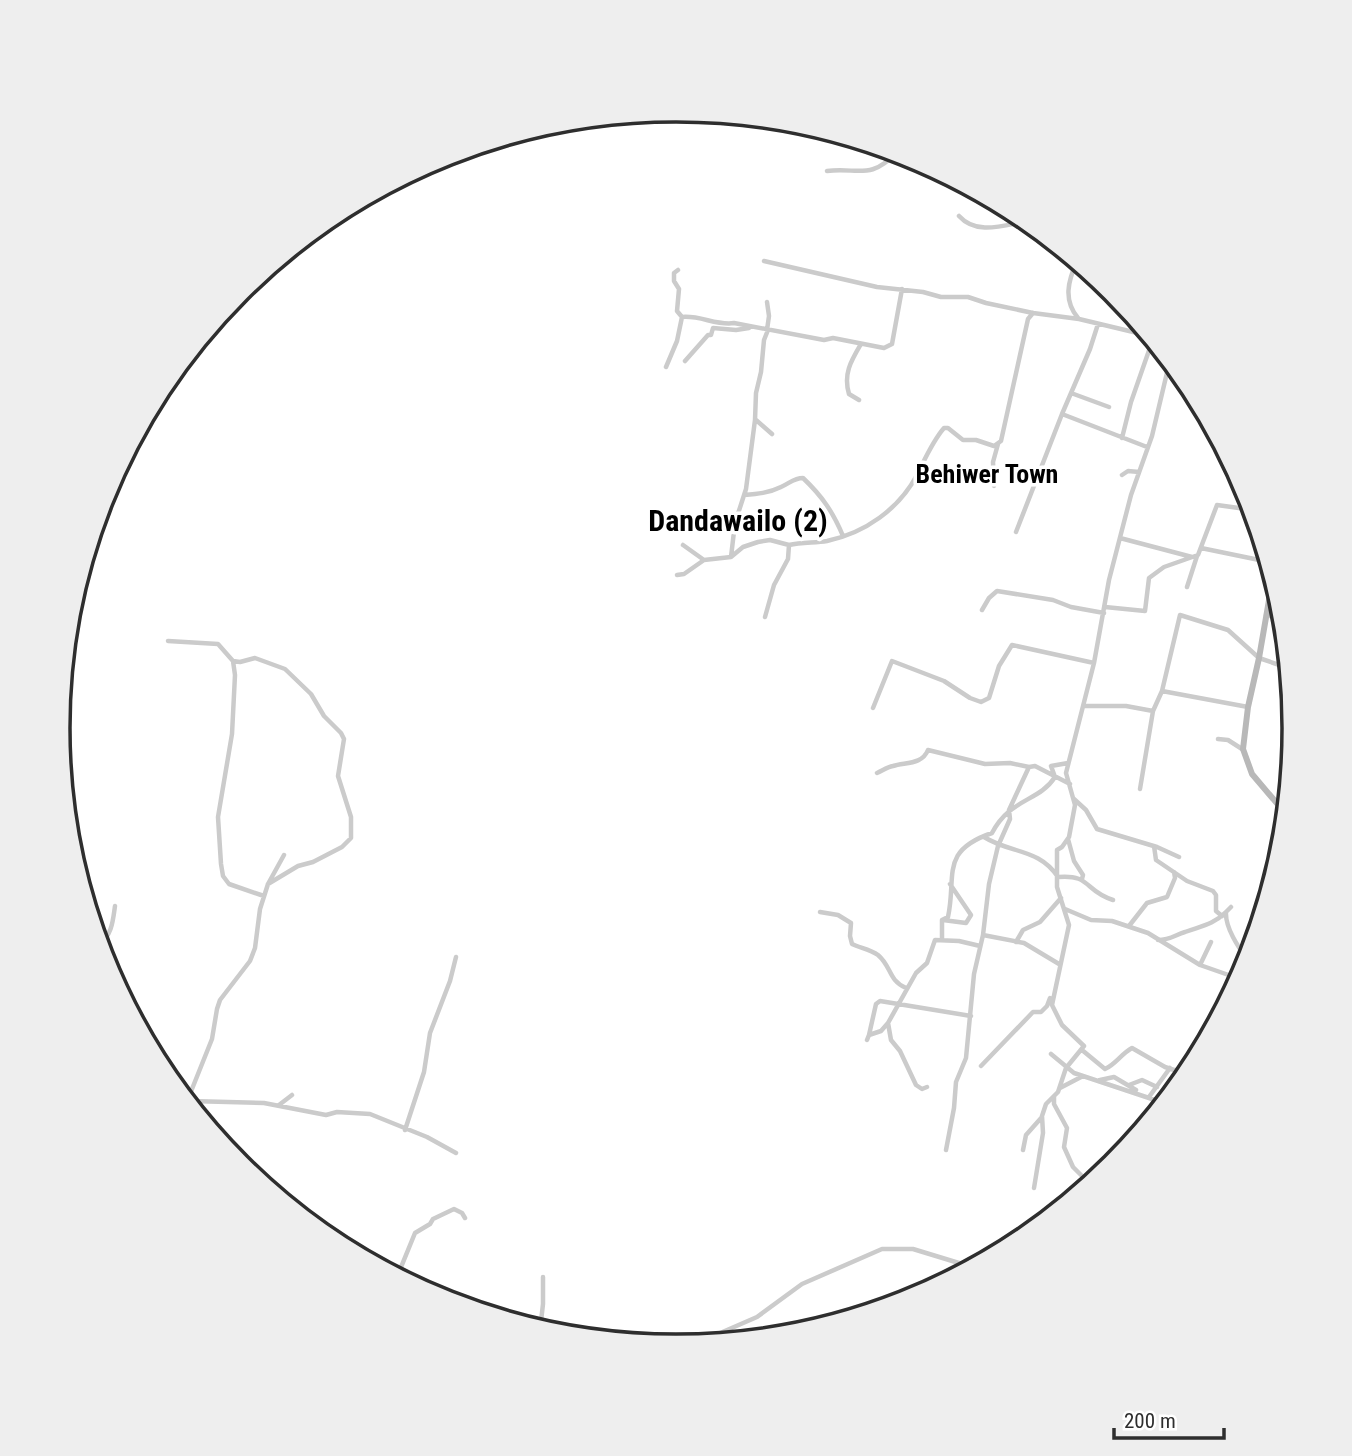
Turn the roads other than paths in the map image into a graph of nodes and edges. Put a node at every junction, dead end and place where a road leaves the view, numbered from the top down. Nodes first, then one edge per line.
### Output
1 (889, 161) edge
2 (827, 171) dead end
3 (959, 216) dead end
4 (1012, 223) edge
5 (764, 261) dead end
6 (1072, 269) edge
7 (678, 270) dead end
8 (902, 289) junction
9 (768, 302) dead end
10 (1033, 313) junction
11 (682, 317) junction
12 (1079, 319) junction
13 (1098, 324) junction
14 (753, 327) junction
15 (1133, 329) edge
16 (768, 330) junction
17 (860, 344) junction
18 (1148, 348) edge
19 (685, 361) dead end
20 (666, 367) dead end
21 (1167, 373) edge
22 (1071, 393) junction
23 (859, 400) dead end
24 (1109, 407) dead end
25 (1062, 414) junction
26 (755, 420) junction
27 (772, 434) dead end
28 (1122, 438) junction
29 (998, 443) junction
30 (1147, 447) junction
31 (1139, 472) junction
32 (1122, 475) dead end
33 (994, 486) dead end
34 (744, 495) junction
35 (1241, 508) edge
36 (1016, 532) dead end
37 (843, 536) junction
38 (1121, 538) junction
39 (683, 545) dead end
40 (789, 545) junction
41 (1201, 548) junction
42 (731, 557) junction
43 (1195, 557) junction
44 (704, 560) junction
45 (1258, 560) edge
46 (677, 575) dead end
47 (1187, 587) dead end
48 (1268, 603) edge
49 (1105, 607) junction
50 (982, 610) dead end
51 (1104, 613) junction
52 (1266, 615) junction
53 (1271, 616) edge
54 (765, 617) dead end
55 (168, 641) dead end
56 (1259, 658) junction
57 (233, 661) junction
58 (1094, 663) junction
59 (1279, 665) edge
60 (1162, 691) junction
61 (1084, 706) junction
62 (1248, 707) junction
63 (873, 708) dead end
64 (1153, 711) junction
65 (1219, 739) dead end
66 (1243, 749) junction
67 (1068, 763) junction
68 (1029, 767) junction
69 (877, 773) dead end
70 (1055, 777) junction
71 (1070, 784) junction
72 (1140, 789) dead end
73 (1074, 798) junction
74 (1277, 804) edge
75 (1009, 810) junction
76 (984, 836) junction
77 (1068, 839) junction
78 (998, 846) junction
79 (1154, 846) junction
80 (284, 855) dead end
81 (1179, 857) dead end
82 (1173, 871) junction
83 (1058, 877) junction
84 (1082, 879) junction
85 (950, 883) junction
86 (268, 884) junction
87 (264, 896) junction
88 (1062, 898) junction
89 (1113, 900) dead end
90 (115, 906) dead end
91 (1215, 907) junction
92 (1231, 907) dead end
93 (1064, 909) junction
94 (820, 912) dead end
95 (1224, 914) junction
96 (942, 920) junction
97 (1212, 923) junction
98 (1129, 926) junction
99 (983, 935) junction
100 (107, 936) edge
101 (942, 940) junction
102 (1157, 940) junction
103 (1016, 942) junction
104 (1211, 942) dead end
105 (980, 947) junction
106 (1240, 948) edge
107 (456, 957) dead end
108 (1059, 964) junction
109 (1200, 965) junction
110 (1230, 975) edge
111 (906, 988) junction
112 (1053, 990) junction
113 (900, 1004) junction
114 (971, 1016) junction
115 (888, 1023) junction
116 (1082, 1050) junction
117 (1051, 1055) dead end
118 (981, 1066) dead end
119 (1066, 1068) junction
120 (1170, 1068) junction
121 (1178, 1068) edge
122 (1084, 1076) junction
123 (1100, 1080) junction
124 (1129, 1085) junction
125 (927, 1087) dead end
126 (1157, 1087) junction
127 (1059, 1088) junction
128 (191, 1091) edge
129 (292, 1095) dead end
130 (1142, 1095) junction
131 (1054, 1096) junction
132 (1149, 1097) junction
133 (1155, 1099) edge
134 (200, 1103) edge
135 (278, 1105) junction
136 (1042, 1116) junction
137 (405, 1130) junction
138 (946, 1150) dead end
139 (1023, 1150) dead end
140 (456, 1153) dead end
141 (1083, 1177) edge
142 (1034, 1188) dead end
143 (465, 1217) dead end
144 (960, 1263) edge
145 (401, 1268) edge
146 (543, 1276) dead end
147 (541, 1318) edge
148 (720, 1333) edge

1 - 2 street
3 - 4 street
5 - 8 street
6 - 12 street
7 - 11 street
8 - 10 street
8 - 17 street
9 - 16 street
10 - 12 street
10 - 29 street
11 - 14 street
11 - 20 street
12 - 13 street
13 - 15 street
13 - 22 street
14 - 16 street
14 - 19 street
16 - 17 street
16 - 26 street
17 - 23 street
18 - 28 street
21 - 30 street
22 - 24 street
22 - 25 street
25 - 28 street
25 - 36 street
26 - 27 street
26 - 34 street
28 - 30 street
29 - 33 street
29 - 37 street
30 - 31 street
31 - 32 street
31 - 38 street
34 - 37 street
34 - 42 street
35 - 41 street
37 - 40 street
38 - 43 street
38 - 49 street
39 - 44 street
40 - 42 street
40 - 54 street
41 - 43 street
41 - 45 street
42 - 44 street
43 - 47 street
43 - 49 street
44 - 46 street
48 - 52 main road
49 - 51 street
50 - 51 street
51 - 58 street
52 - 53 street
52 - 56 main road
55 - 57 street
56 - 59 street
56 - 60 street
56 - 62 main road
57 - 86 street
57 - 87 street
58 - 61 street
58 - 63 street
60 - 62 street
60 - 64 street
61 - 64 street
61 - 67 street
62 - 66 main road
64 - 72 street
65 - 66 street
66 - 74 main road
67 - 70 street
67 - 71 street
68 - 69 street
68 - 70 street
68 - 75 street
70 - 71 street
70 - 75 street
71 - 73 street
73 - 77 street
73 - 79 street
75 - 76 street
75 - 78 street
76 - 78 street
76 - 85 street
77 - 83 street
77 - 84 street
78 - 83 street
78 - 99 street
79 - 81 street
79 - 82 street
80 - 86 street
82 - 91 street
82 - 98 street
83 - 84 street
83 - 88 street
84 - 89 street
85 - 96 street
85 - 96 street
86 - 87 street
87 - 128 street
88 - 93 street
88 - 103 street
90 - 100 street
91 - 95 street
91 - 97 street
92 - 95 street
93 - 98 street
93 - 108 street
94 - 111 street
95 - 97 street
95 - 106 street
96 - 101 street
97 - 102 street
98 - 102 street
99 - 103 street
99 - 105 street
101 - 105 street
101 - 111 street
102 - 109 street
103 - 108 street
104 - 109 street
105 - 114 street
107 - 137 street
108 - 112 street
109 - 110 street
111 - 113 street
112 - 116 street
112 - 118 street
113 - 114 street
113 - 115 street
113 - 115 street
114 - 138 street
115 - 125 street
116 - 119 street
116 - 120 street
117 - 119 street
119 - 122 street
119 - 127 street
120 - 121 street
120 - 126 street
122 - 123 street
122 - 127 street
123 - 124 street
123 - 130 street
124 - 126 street
124 - 130 street
126 - 132 street
127 - 131 street
129 - 135 street
130 - 132 street
131 - 136 street
131 - 141 street
132 - 133 street
134 - 135 street
135 - 137 street
136 - 139 street
136 - 142 street
137 - 140 street
143 - 145 street
144 - 148 street
146 - 147 street

